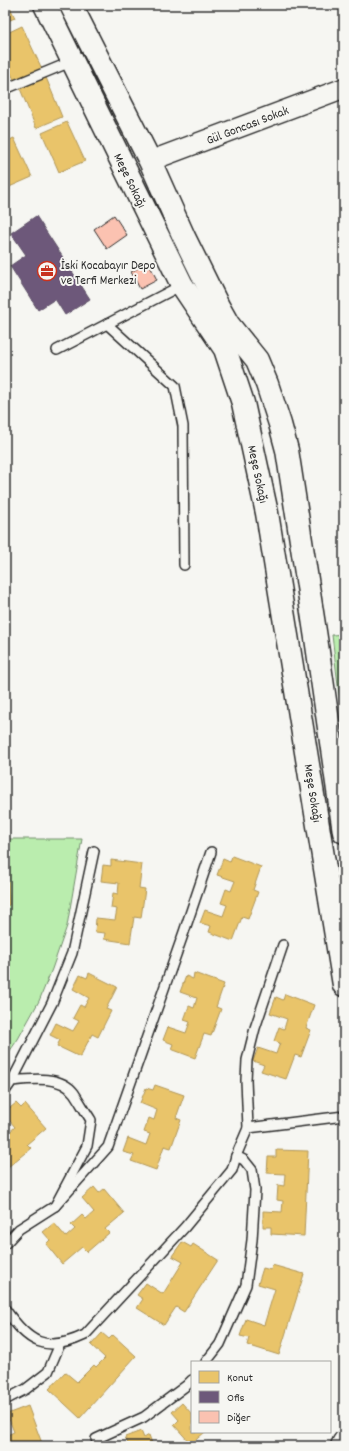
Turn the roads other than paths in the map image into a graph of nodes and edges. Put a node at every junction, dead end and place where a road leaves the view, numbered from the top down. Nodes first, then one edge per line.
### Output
1 (45, 5) edge
2 (71, 5) edge
3 (73, 61) junction
4 (344, 88) edge
5 (5, 89) edge
6 (150, 161) junction
7 (182, 285) junction
8 (107, 324) junction
9 (57, 350) dead end
10 (184, 565) dead end
11 (344, 832) edge
12 (94, 851) dead end
13 (211, 852) dead end
14 (283, 945) dead end
15 (344, 985) edge
16 (12, 1081) junction
17 (5, 1091) edge
18 (344, 1116) edge
19 (248, 1128) junction
20 (236, 1156) junction
21 (54, 1206) junction
22 (5, 1244) edge
23 (5, 1309) edge
24 (60, 1344) junction
25 (207, 1361) edge
26 (191, 1381) edge
27 (5, 1400) edge
28 (96, 1439) dead end
29 (344, 1442) edge
30 (342, 1446) edge

1 - 3 street, Meşe Sokağı
2 - 6 street, Meşe Sokağı
3 - 5 lane
3 - 7 street, Meşe Sokağı
4 - 6 street, Gül Goncası Sokak
6 - 11 street, Meşe Sokağı
7 - 8 lane
7 - 15 street, Meşe Sokağı
8 - 9 lane
8 - 10 lane
12 - 16 lane
13 - 21 lane
14 - 19 lane
16 - 17 lane
16 - 21 lane
18 - 19 lane
19 - 20 lane
20 - 24 lane
20 - 25 lane
21 - 22 lane
23 - 24 lane
24 - 27 lane
26 - 28 lane
29 - 30 street

